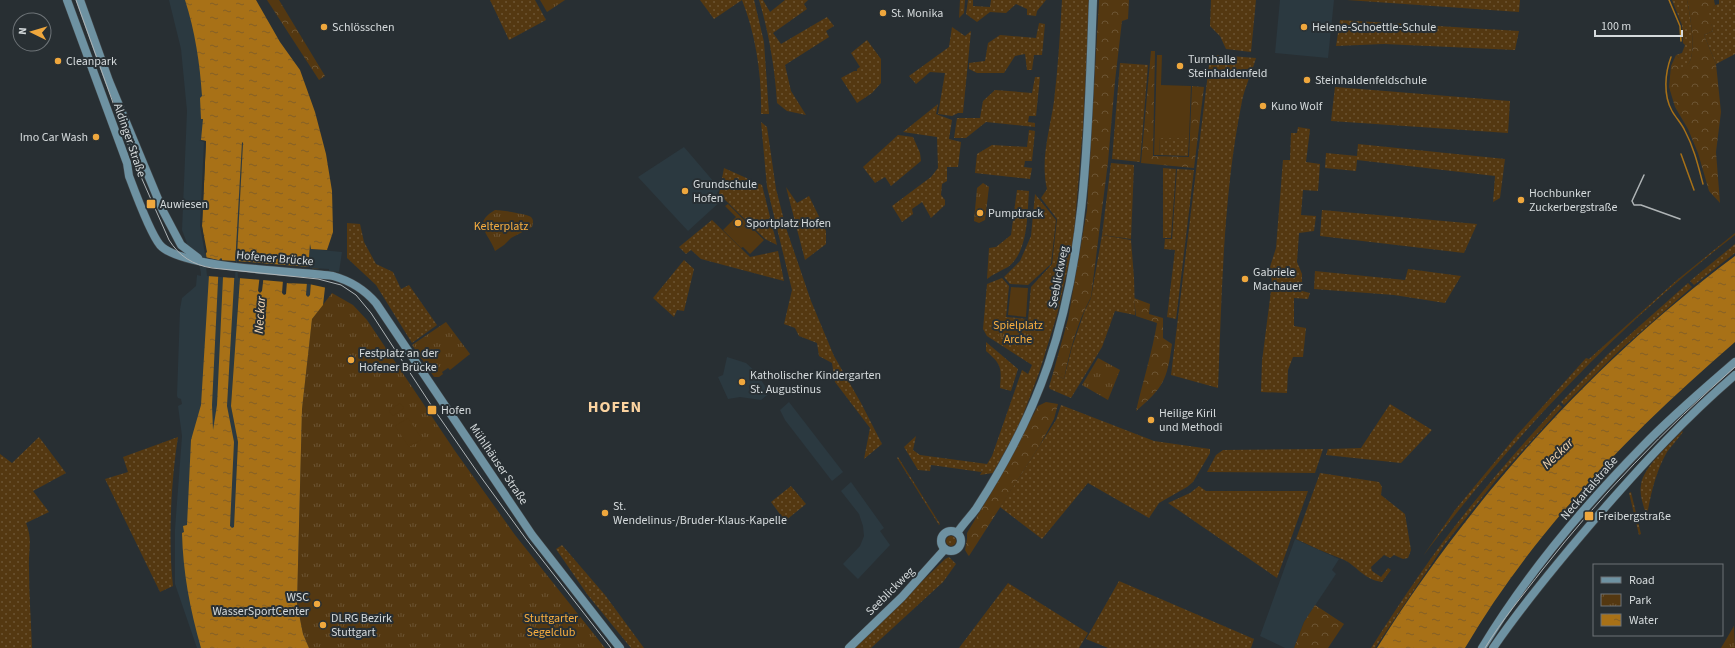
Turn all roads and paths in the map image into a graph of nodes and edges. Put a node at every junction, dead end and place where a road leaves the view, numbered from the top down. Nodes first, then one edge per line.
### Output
1 (67, 0) edge
2 (80, 0) edge
3 (1093, 0) edge
4 (141, 160) junction
5 (127, 164) junction
6 (200, 260) junction
7 (343, 279) joint
8 (1735, 362) edge
9 (1735, 375) edge
10 (957, 533) junction
11 (945, 549) junction
12 (620, 648) edge
13 (849, 648) edge
14 (1482, 648) edge
15 (1493, 648) edge

1 - 5 main road, Aldinger Straße
2 - 4 main road, Aldinger Straße
3 - 10 main road, Seeblickweg
4 - 5 main road
4 - 6 main road, Aldinger Straße
5 - 6 main road, Aldinger Straße
6 - 7 main road, Hofener Brücke
7 - 12 main road, Mühlhäuser Straße
8 - 14 main road, Neckartalstraße
9 - 15 main road, Neckartalstraße
10 - 11 main road
10 - 11 main road
11 - 13 main road, Seeblickweg

